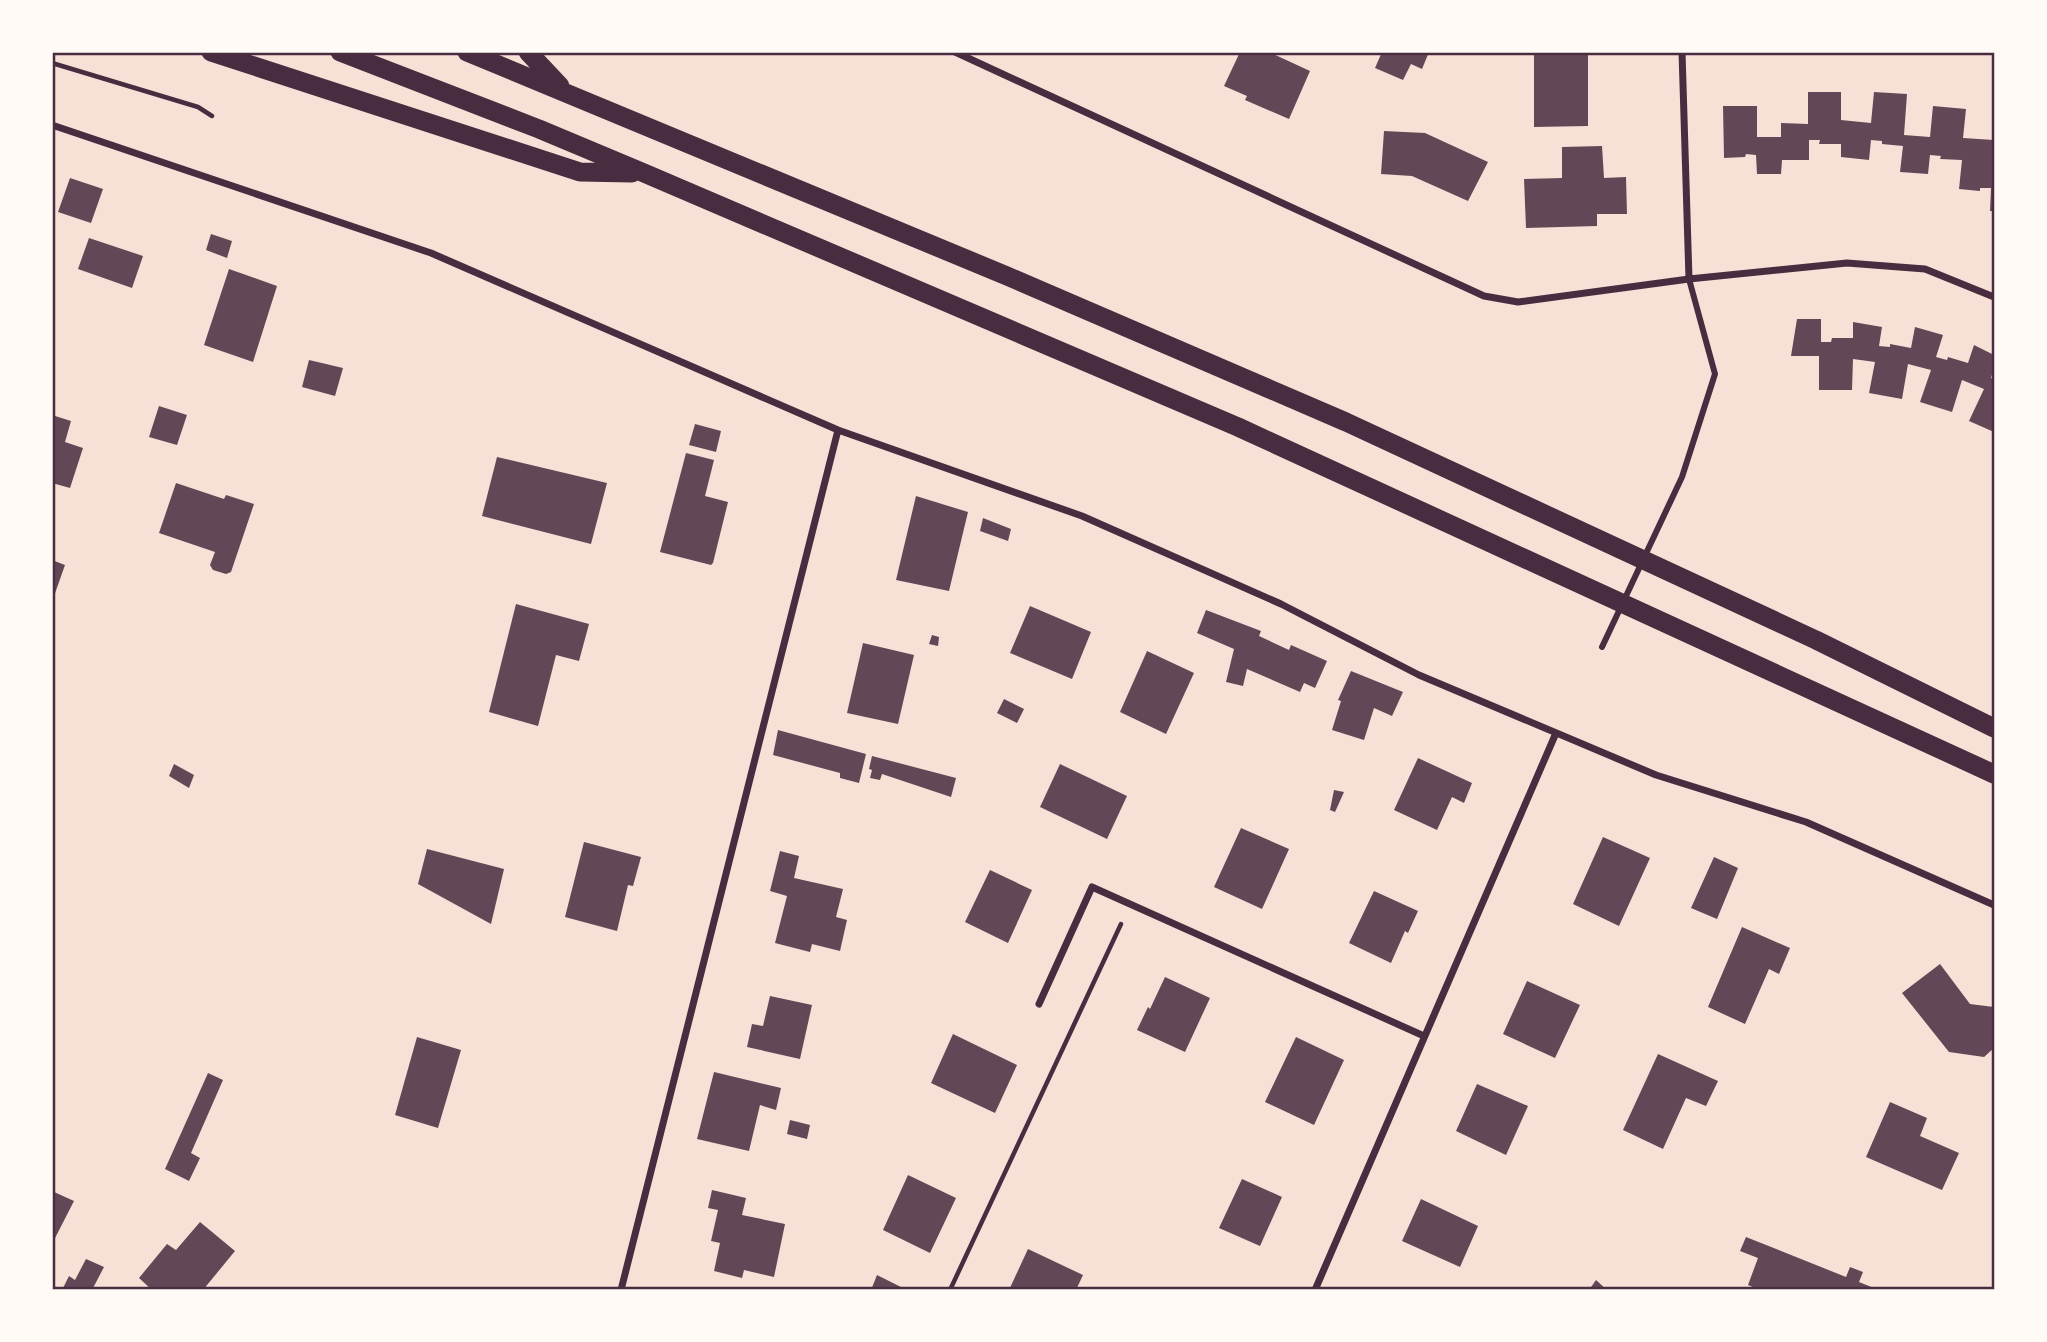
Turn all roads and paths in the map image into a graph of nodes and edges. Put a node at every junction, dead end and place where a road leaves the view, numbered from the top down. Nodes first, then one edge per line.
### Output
1 (212, 52) edge
2 (340, 52) edge
3 (467, 52) edge
4 (528, 52) edge
5 (955, 52) edge
6 (1682, 52) edge
7 (52, 63) edge
8 (565, 92) junction
9 (212, 116) dead end
10 (52, 125) edge
11 (644, 173) junction
12 (1689, 279) junction
13 (1994, 297) edge
14 (838, 430) junction
15 (1602, 647) dead end
16 (1994, 728) edge
17 (1556, 733) junction
18 (1994, 774) edge
19 (1130, 904) junction
20 (1994, 905) edge
21 (1039, 1004) dead end
22 (1424, 1036) junction
23 (621, 1290) edge
24 (950, 1290) edge
25 (1315, 1290) edge

1 - 11 highway
2 - 11 highway
3 - 8 highway
4 - 8 highway
5 - 12 street
6 - 12 street
7 - 9 path
8 - 16 highway
10 - 14 street
11 - 18 highway
12 - 13 street
12 - 15 street
14 - 17 street
14 - 23 street
17 - 20 street
17 - 22 street
19 - 21 street
19 - 22 street
19 - 24 path
22 - 25 street

